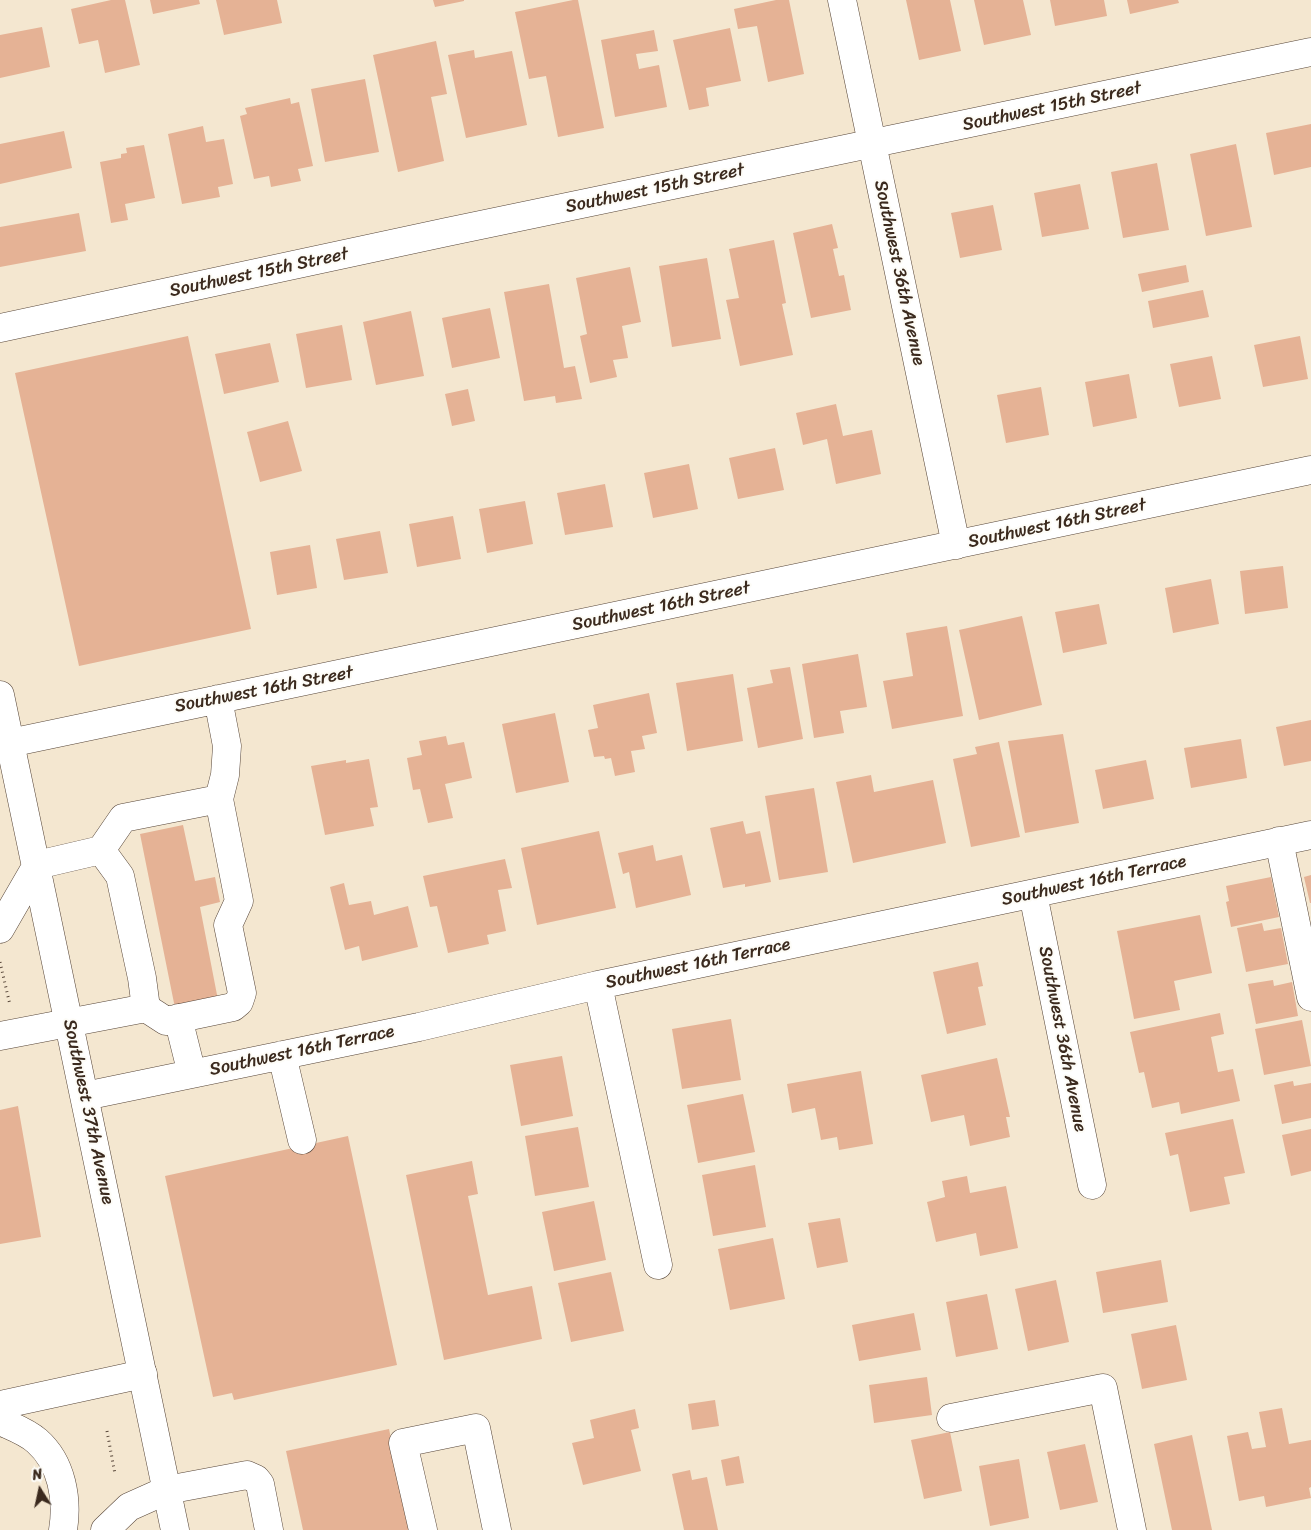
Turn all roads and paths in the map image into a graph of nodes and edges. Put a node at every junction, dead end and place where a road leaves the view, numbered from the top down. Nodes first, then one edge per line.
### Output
1 (842, 0) edge
2 (1311, 52) edge
3 (872, 145) junction
4 (0, 328) edge
5 (1311, 470) edge
6 (956, 545) junction
7 (0, 695) edge
8 (218, 699) junction
9 (5, 744) edge
10 (219, 799) junction
11 (1311, 835) edge
12 (1280, 842) junction
13 (101, 850) junction
14 (36, 865) junction
15 (1033, 894) junction
16 (0, 929) edge
17 (0, 962) edge
18 (598, 985) junction
19 (1311, 998) edge
20 (146, 1008) junction
21 (12, 1011) dead end
22 (178, 1018) junction
23 (70, 1023) junction
24 (0, 1036) edge
25 (282, 1055) junction
26 (192, 1074) junction
27 (85, 1096) junction
28 (302, 1140) dead end
29 (1092, 1185) dead end
30 (658, 1265) dead end
31 (143, 1374) junction
32 (0, 1406) edge
33 (951, 1418) dead end
34 (0, 1421) edge
35 (107, 1431) dead end
36 (115, 1474) dead end
37 (167, 1490) junction
38 (64, 1530) edge
39 (105, 1530) edge
40 (175, 1530) edge
41 (269, 1530) edge
42 (423, 1530) edge
43 (497, 1530) edge
44 (1132, 1530) edge

1 - 3 street, Southwest 36th Avenue
2 - 3 street, Southwest 15th Street
3 - 4 street, Southwest 15th Street
3 - 6 street, Southwest 36th Avenue
5 - 6 street, Southwest 16th Street
6 - 8 street, Southwest 16th Street
7 - 9 street, Southwest 37th Avenue
8 - 9 street, Southwest 16th Street
8 - 10 street
9 - 14 street, Southwest 37th Avenue
10 - 13 street
10 - 22 street
11 - 12 street, Southwest 16th Terrace
12 - 15 street, Southwest 16th Terrace
12 - 19 street
13 - 14 street
13 - 20 street
14 - 16 street
14 - 23 street, Southwest 37th Avenue
15 - 18 street, Southwest 16th Terrace
15 - 29 street, Southwest 36th Avenue
17 - 21 path
18 - 25 street, Southwest 16th Terrace
18 - 30 street
20 - 22 street
20 - 23 street
22 - 26 street
23 - 24 street
23 - 27 street, Southwest 37th Avenue
25 - 26 street, Southwest 16th Terrace
25 - 28 street
26 - 27 street, Southwest 16th Terrace
27 - 31 street, Southwest 37th Avenue
31 - 32 street
31 - 37 street, Southwest 37th Avenue
33 - 44 street
34 - 38 street
35 - 36 path
37 - 39 street
37 - 40 street, Southwest 37th Avenue
37 - 41 street
42 - 43 street

